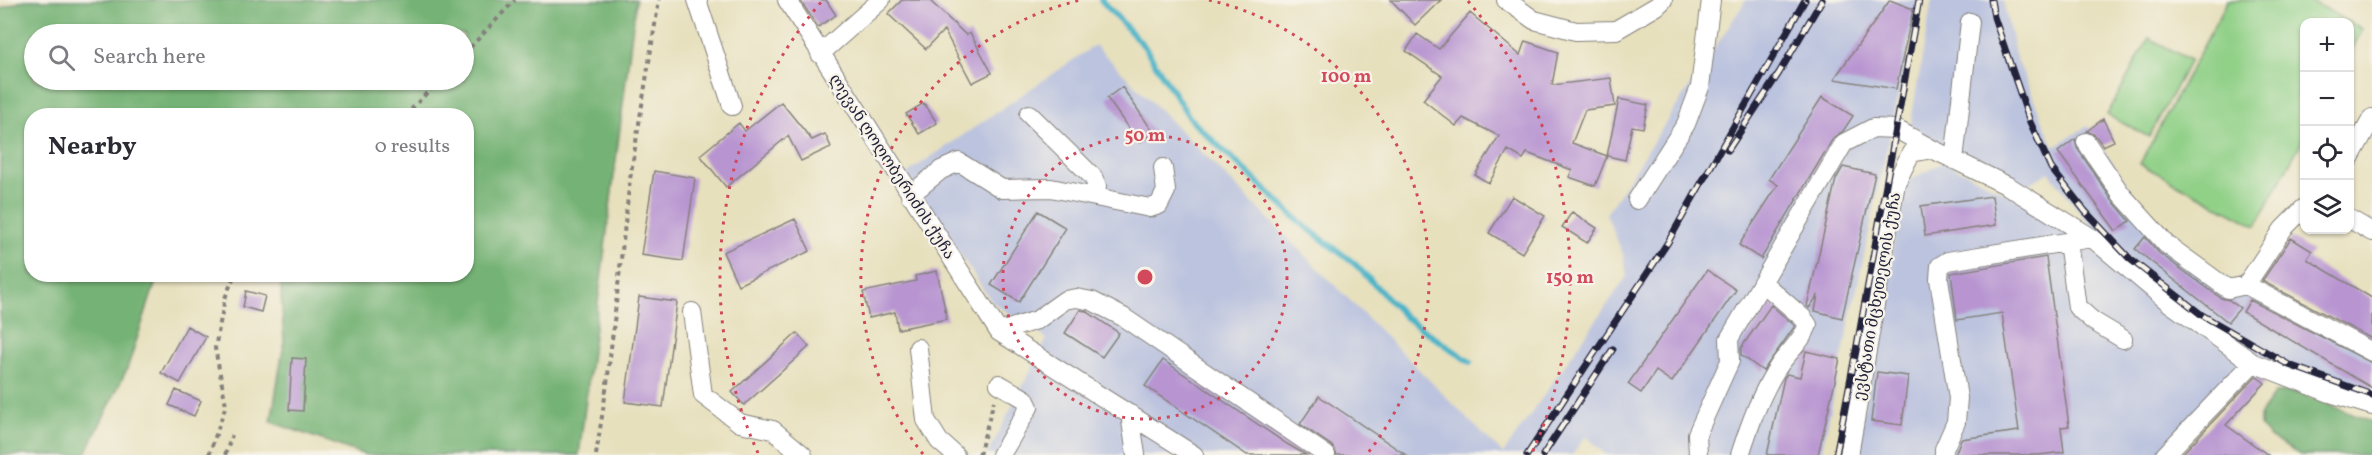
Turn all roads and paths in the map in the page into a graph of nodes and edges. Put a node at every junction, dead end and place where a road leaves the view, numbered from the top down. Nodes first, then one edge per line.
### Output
1 (514, 0) edge
2 (659, 0) edge
3 (697, 0) edge
4 (787, 0) edge
5 (881, 0) edge
6 (1506, 0) edge
7 (1663, 0) edge
8 (1711, 0) edge
9 (1970, 22) dead end
10 (474, 43) edge
11 (820, 54) junction
12 (430, 90) edge
13 (732, 106) dead end
14 (413, 108) edge
15 (1029, 114) dead end
16 (2372, 118) edge
17 (2086, 142) dead end
18 (1932, 149) junction
19 (2354, 149) edge
20 (1954, 160) junction
21 (1163, 168) dead end
22 (910, 195) junction
23 (1096, 197) junction
24 (1637, 200) dead end
25 (2300, 212) edge
26 (2354, 222) edge
27 (2372, 232) edge
28 (2092, 238) junction
29 (2068, 242) junction
30 (232, 282) edge
31 (1762, 282) junction
32 (2246, 285) junction
33 (692, 312) dead end
34 (999, 332) junction
35 (2123, 339) dead end
36 (918, 348) dead end
37 (2372, 352) edge
38 (2253, 363) junction
39 (999, 384) dead end
40 (2372, 405) edge
41 (1130, 414) junction
42 (232, 435) dead end
43 (209, 455) edge
44 (225, 455) edge
45 (596, 455) edge
46 (804, 455) edge
47 (955, 455) edge
48 (1001, 455) edge
49 (1136, 455) edge
50 (1194, 455) edge
51 (1326, 455) edge
52 (1698, 455) edge
53 (1740, 455) edge
54 (1850, 455) edge
55 (1944, 455) edge
56 (2165, 455) edge

1 - 10 path
2 - 45 path
3 - 13 street
4 - 11 street, ლევან ღოღობერიძის ქუჩა
5 - 11 street
6 - 7 street
8 - 24 street
9 - 20 street
11 - 22 street, ლევან ღოღობერიძის ქუჩა
12 - 14 path
15 - 23 street
16 - 19 street
17 - 32 street
18 - 20 street
18 - 31 street
18 - 54 street, ევსტათი მცხეთელის ქუჩა
20 - 28 street
21 - 23 street
22 - 23 street
22 - 34 street, ლევან ღოღობერიძის ქუჩა
25 - 32 street
26 - 27 street
28 - 29 street
28 - 38 street
29 - 35 street
29 - 55 street
30 - 43 path
31 - 52 street
31 - 53 street
32 - 37 street
33 - 46 street
34 - 41 street
34 - 51 street
36 - 47 street
38 - 40 street
38 - 56 street
39 - 48 street
41 - 49 street
41 - 50 street
42 - 44 path

